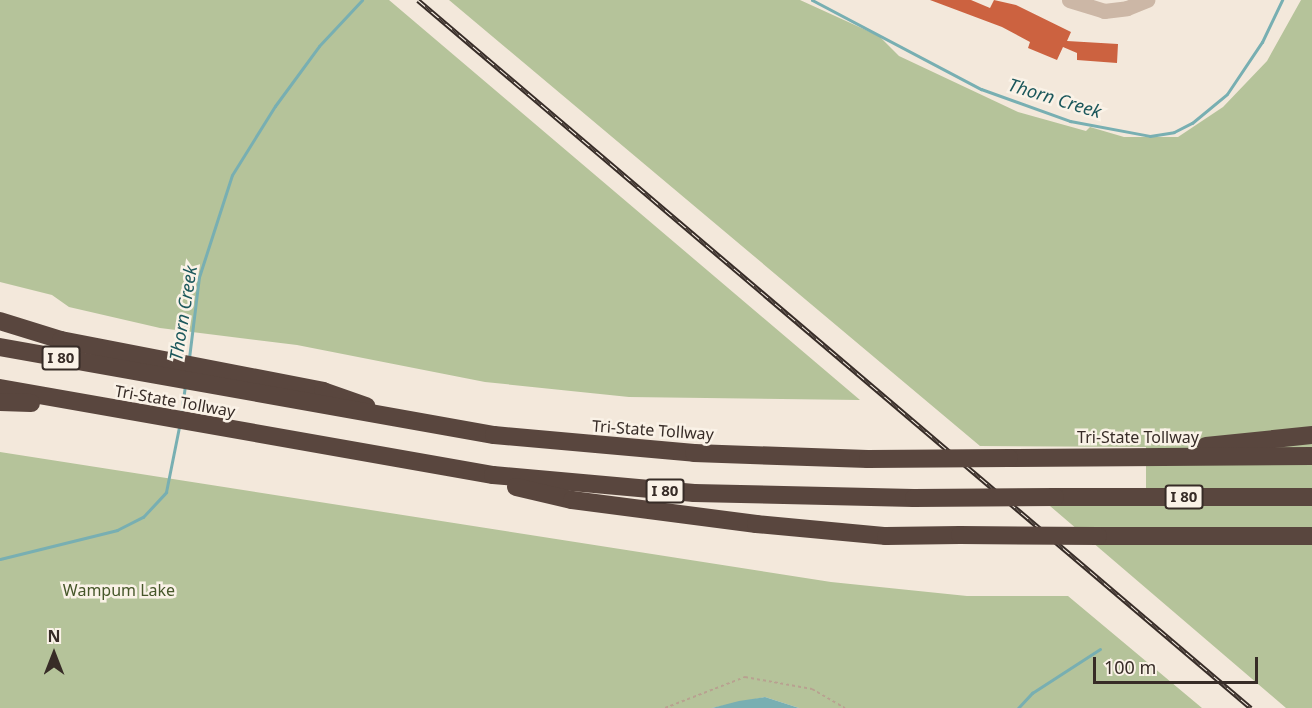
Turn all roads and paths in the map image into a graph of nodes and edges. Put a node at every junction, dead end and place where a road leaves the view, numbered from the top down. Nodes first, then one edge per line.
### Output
1 (1070, 0) edge
2 (1142, 2) edge
3 (0, 321) edge
4 (0, 347) edge
5 (124, 362) junction
6 (0, 388) edge
7 (0, 402) edge
8 (89, 405) junction
9 (1312, 435) edge
10 (1312, 456) edge
11 (1111, 457) junction
12 (418, 464) junction
13 (1312, 497) edge
14 (1312, 537) edge
15 (665, 708) edge
16 (845, 708) edge

1 - 2 street
3 - 5 highway
4 - 5 highway, Tri-State Tollway / I 80
5 - 11 highway, Tri-State Tollway, bridge
6 - 8 highway, Tri-State Tollway / I 80
7 - 8 highway
8 - 12 highway, Tri-State Tollway / I 80
9 - 11 highway
10 - 11 highway, Tri-State Tollway
12 - 13 highway, Tri-State Tollway / I 80, bridge
12 - 14 highway, bridge
15 - 16 path

